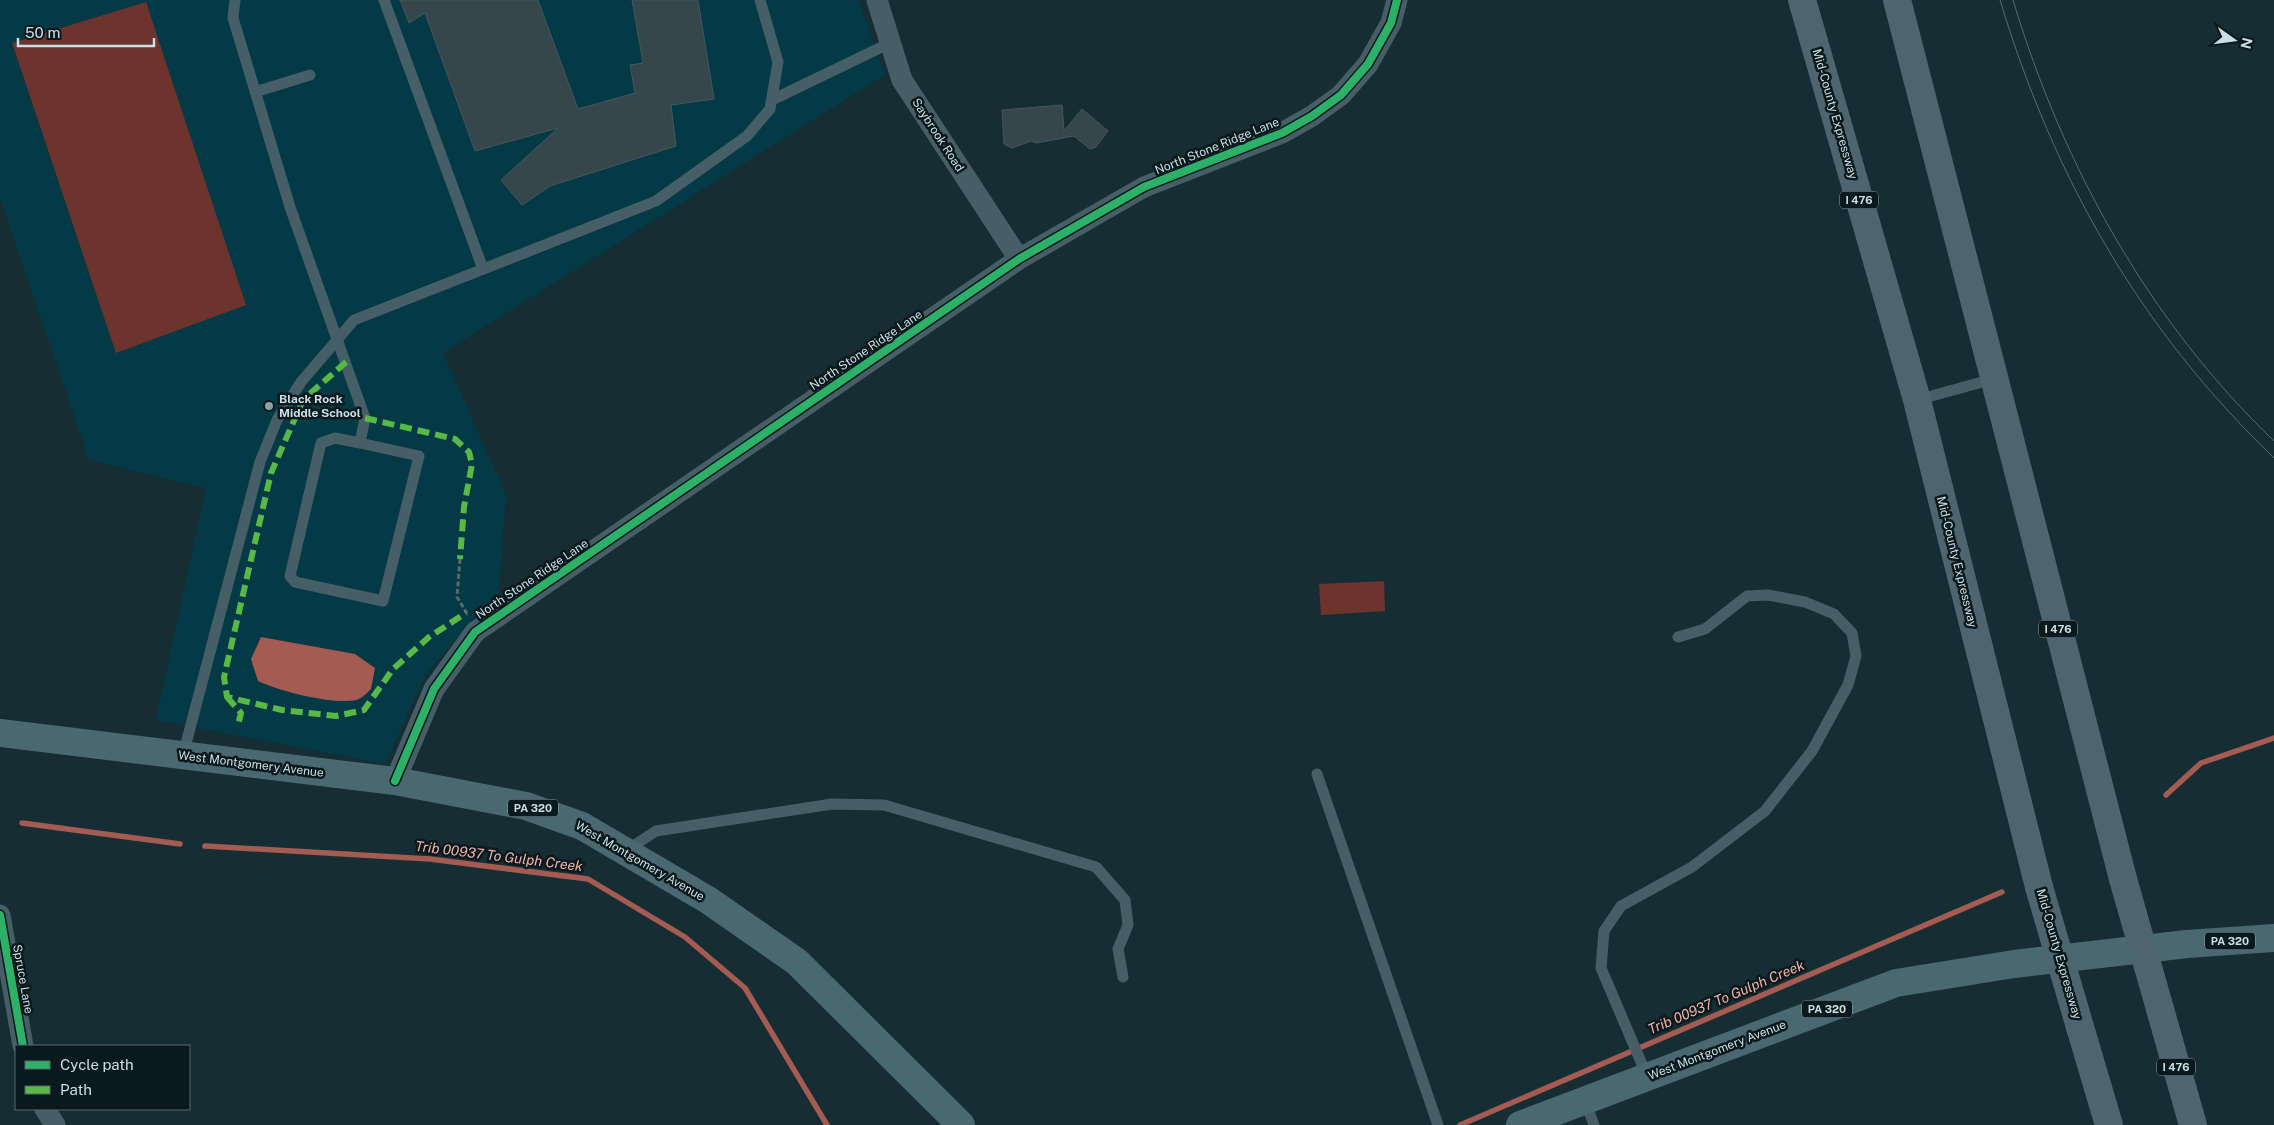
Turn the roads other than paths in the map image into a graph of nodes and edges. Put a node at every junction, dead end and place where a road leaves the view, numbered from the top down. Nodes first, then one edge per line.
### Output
1 (235, 0) edge
2 (384, 0) edge
3 (760, 0) edge
4 (877, 0) edge
5 (1397, 0) edge
6 (1802, 0) edge
7 (1897, 0) edge
8 (890, 42) junction
9 (310, 75) dead end
10 (255, 92) junction
11 (772, 100) junction
12 (1019, 259) junction
13 (483, 269) junction
14 (338, 338) junction
15 (1993, 379) junction
16 (1917, 400) junction
17 (360, 443) junction
18 (1678, 637) dead end
19 (0, 733) edge
20 (183, 755) junction
21 (1317, 774) dead end
22 (395, 781) junction
23 (625, 851) junction
24 (0, 915) edge
25 (2274, 938) edge
26 (1123, 977) dead end
27 (23, 1045) edge
28 (1642, 1067) junction
29 (1586, 1100) junction
30 (46, 1110) edge
31 (55, 1125) edge
32 (961, 1125) edge
33 (1438, 1125) edge
34 (1520, 1125) edge
35 (1594, 1125) edge
36 (2109, 1125) edge
37 (2193, 1125) edge

1 - 10 lane
2 - 13 lane
3 - 11 lane
4 - 8 street, Saybrook Road
5 - 12 street, North Stone Ridge Lane
6 - 16 highway, Mid-County Expressway / I 476
7 - 15 highway, I 476
8 - 11 lane
8 - 12 street, Saybrook Road
9 - 10 lane
10 - 14 lane
11 - 13 lane
12 - 22 street, North Stone Ridge Lane
13 - 14 lane
14 - 17 lane
14 - 20 lane
15 - 16 lane
15 - 37 highway, I 476, bridge
16 - 36 highway, Mid-County Expressway / I 476, bridge
17 - 17 lane
18 - 28 lane
19 - 20 main road, West Montgomery Avenue / PA 320
20 - 22 main road, West Montgomery Avenue / PA 320
21 - 33 lane
22 - 23 main road, West Montgomery Avenue / PA 320
23 - 26 lane
23 - 32 main road, West Montgomery Avenue / PA 320
24 - 27 street, Spruce Lane
25 - 28 main road, West Montgomery Avenue / PA 320
28 - 29 main road, West Montgomery Avenue / PA 320
29 - 34 main road, West Montgomery Avenue / PA 320
29 - 35 lane
30 - 31 street

